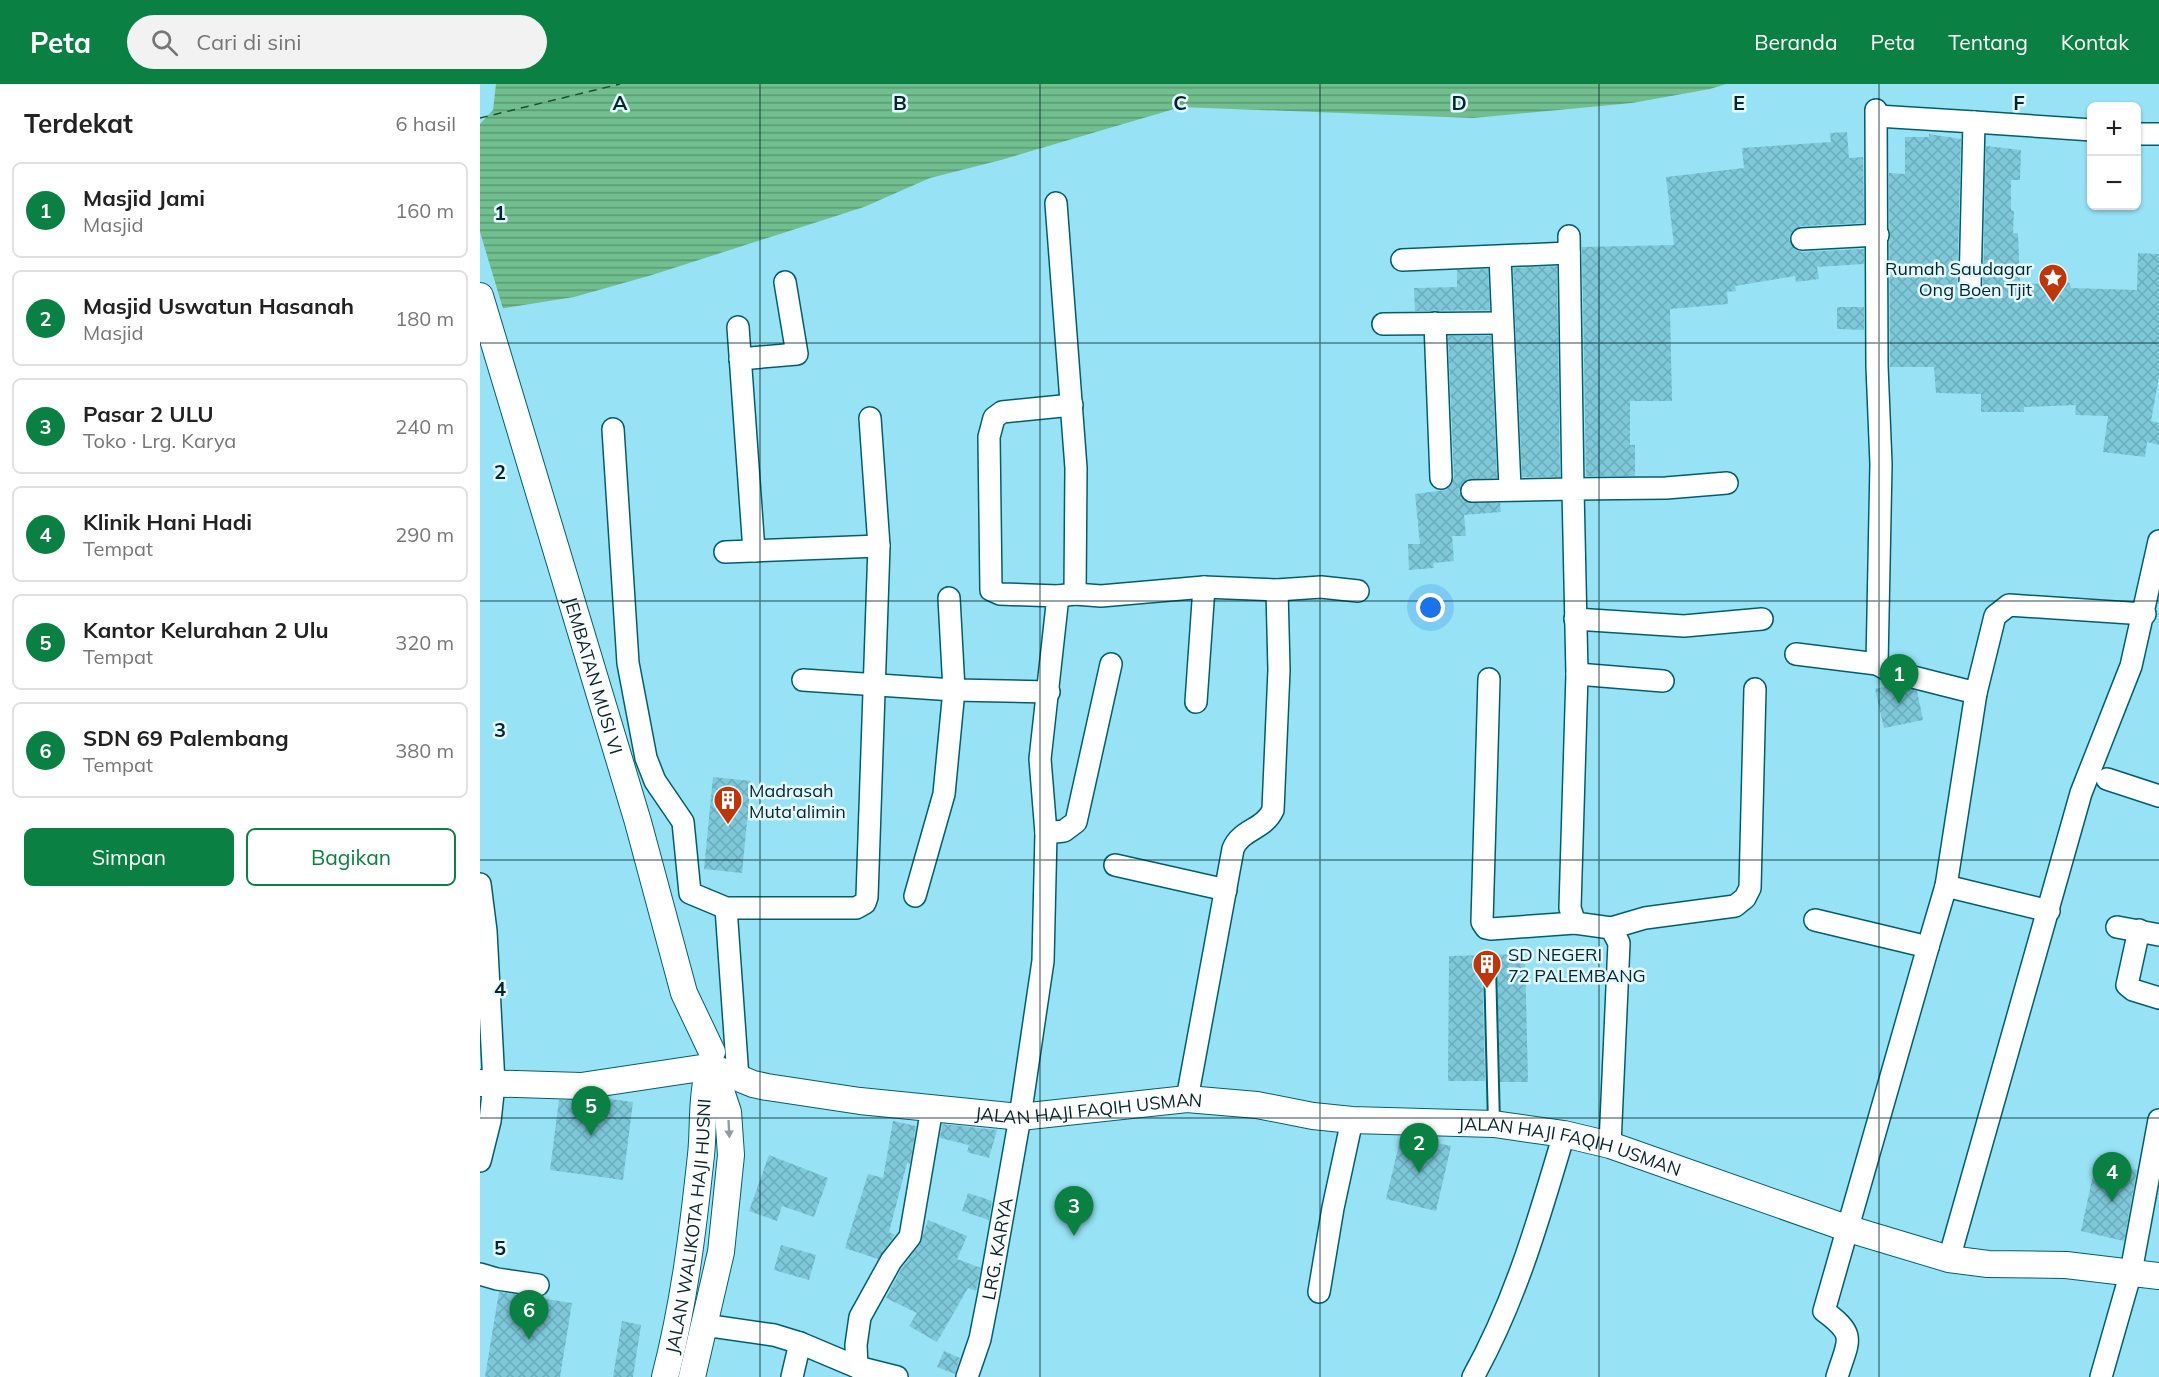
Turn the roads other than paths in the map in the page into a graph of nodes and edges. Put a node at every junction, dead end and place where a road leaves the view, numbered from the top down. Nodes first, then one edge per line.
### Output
1 (1974, 122) junction
2 (2087, 130) edge
3 (2141, 134) edge
4 (2159, 134) edge
5 (1056, 203) dead end
6 (1878, 235) junction
7 (1802, 239) dead end
8 (1500, 257) junction
9 (1402, 260) dead end
10 (785, 282) dead end
11 (1970, 287) dead end
12 (480, 296) edge
13 (1435, 323) junction
14 (1502, 323) junction
15 (1383, 324) dead end
16 (738, 327) dead end
17 (740, 359) junction
18 (1072, 405) junction
19 (870, 418) dead end
20 (613, 429) dead end
21 (1441, 478) dead end
22 (1727, 483) dead end
23 (1510, 488) junction
24 (1573, 489) junction
25 (1472, 491) dead end
26 (2159, 541) edge
27 (879, 546) junction
28 (754, 551) junction
29 (725, 552) dead end
30 (1204, 587) junction
31 (1277, 590) junction
32 (1358, 591) dead end
33 (1066, 595) junction
34 (949, 598) dead end
35 (2145, 614) junction
36 (1575, 619) junction
37 (1762, 619) dead end
38 (1796, 654) dead end
39 (1111, 664) dead end
40 (1877, 664) junction
41 (1577, 674) junction
42 (1489, 679) dead end
43 (803, 680) dead end
44 (1663, 681) dead end
45 (876, 686) junction
46 (1755, 689) dead end
47 (954, 690) junction
48 (1049, 692) junction
49 (1976, 693) junction
50 (1196, 702) dead end
51 (2107, 779) dead end
52 (2159, 796) edge
53 (1046, 833) junction
54 (1115, 865) dead end
55 (480, 884) edge
56 (1946, 886) junction
57 (1226, 890) junction
58 (915, 896) dead end
59 (726, 908) junction
60 (2049, 911) junction
61 (1815, 920) dead end
62 (1575, 923) junction
63 (2117, 927) dead end
64 (1611, 928) junction
65 (2149, 932) edge
66 (1928, 947) junction
67 (1490, 965) dead end
68 (2159, 998) edge
69 (716, 1069) junction
70 (487, 1083) edge
71 (1187, 1099) junction
72 (932, 1108) junction
73 (1020, 1117) junction
74 (1352, 1120) junction
75 (2159, 1120) edge
76 (1494, 1124) junction
77 (1564, 1134) junction
78 (1610, 1145) junction
79 (480, 1161) edge
80 (1849, 1229) junction
81 (1952, 1260) junction
82 (2132, 1272) junction
83 (480, 1274) edge
84 (2159, 1276) edge
85 (538, 1285) dead end
86 (1319, 1292) dead end
87 (704, 1325) junction
88 (800, 1342) junction
89 (857, 1367) junction
90 (665, 1377) edge
91 (692, 1377) edge
92 (792, 1377) edge
93 (897, 1377) edge
94 (967, 1377) edge
95 (1473, 1377) edge
96 (1837, 1377) edge
97 (2101, 1377) edge

1 - 2 street
1 - 6 street
1 - 11 street
3 - 4 street
5 - 18 street, LRG. KARYA
6 - 7 street
6 - 40 street
8 - 9 street
8 - 14 street
8 - 24 street
10 - 17 street
12 - 69 street, JEMBATAN MUSI VI
13 - 14 street
13 - 15 street
13 - 21 street
14 - 23 street
16 - 17 street
17 - 28 street
18 - 33 street, LRG. KARYA
18 - 33 street
19 - 27 street
20 - 59 street
22 - 24 street
23 - 24 street
23 - 25 street
24 - 36 street
26 - 35 street
27 - 28 street
27 - 45 street
28 - 29 street
30 - 31 street
30 - 33 street
30 - 50 street
31 - 32 street
31 - 57 street
33 - 48 street, LRG. KARYA
34 - 47 street
35 - 49 street
35 - 60 street
36 - 37 street
36 - 41 street
38 - 40 street
39 - 53 street
40 - 49 street
41 - 44 street
41 - 62 street
42 - 62 street
43 - 45 street
45 - 47 street
45 - 59 street
46 - 64 street
47 - 48 street
47 - 58 street
48 - 53 street, LRG. KARYA
49 - 56 street
51 - 52 street
53 - 73 street, LRG. KARYA
54 - 57 street
55 - 70 street
56 - 60 street
56 - 66 street
57 - 71 street
59 - 69 street
60 - 81 street
61 - 66 street
62 - 64 street
63 - 65 street
64 - 78 street
65 - 68 street
66 - 80 street
67 - 76 lane
69 - 70 street, JALAN HAJI FAQIH USMAN
69 - 72 street, JALAN HAJI FAQIH USMAN
69 -> 87 street, JALAN WALIKOTA HAJI HUSNI
69 - 90 street, JALAN WALIKOTA HAJI HUSNI
70 - 79 street
71 - 73 street, JALAN HAJI FAQIH USMAN
71 - 74 street, JALAN HAJI FAQIH USMAN
72 - 73 street, JALAN HAJI FAQIH USMAN
72 - 89 street
73 - 94 street, LRG. KARYA
74 - 76 street, JALAN HAJI FAQIH USMAN
74 - 86 street
75 - 82 street
76 - 77 street, JALAN HAJI FAQIH USMAN
77 - 78 street, JALAN HAJI FAQIH USMAN
77 - 95 street
78 - 80 street, JALAN HAJI FAQIH USMAN
80 - 81 street, JALAN HAJI FAQIH USMAN
80 - 96 street
81 - 82 street, JALAN HAJI FAQIH USMAN
82 - 84 street, JALAN HAJI FAQIH USMAN
82 - 97 street
83 - 85 street
87 - 88 street
87 - 91 street, JALAN WALIKOTA HAJI HUSNI
88 - 89 street
88 - 92 street
89 - 93 street

